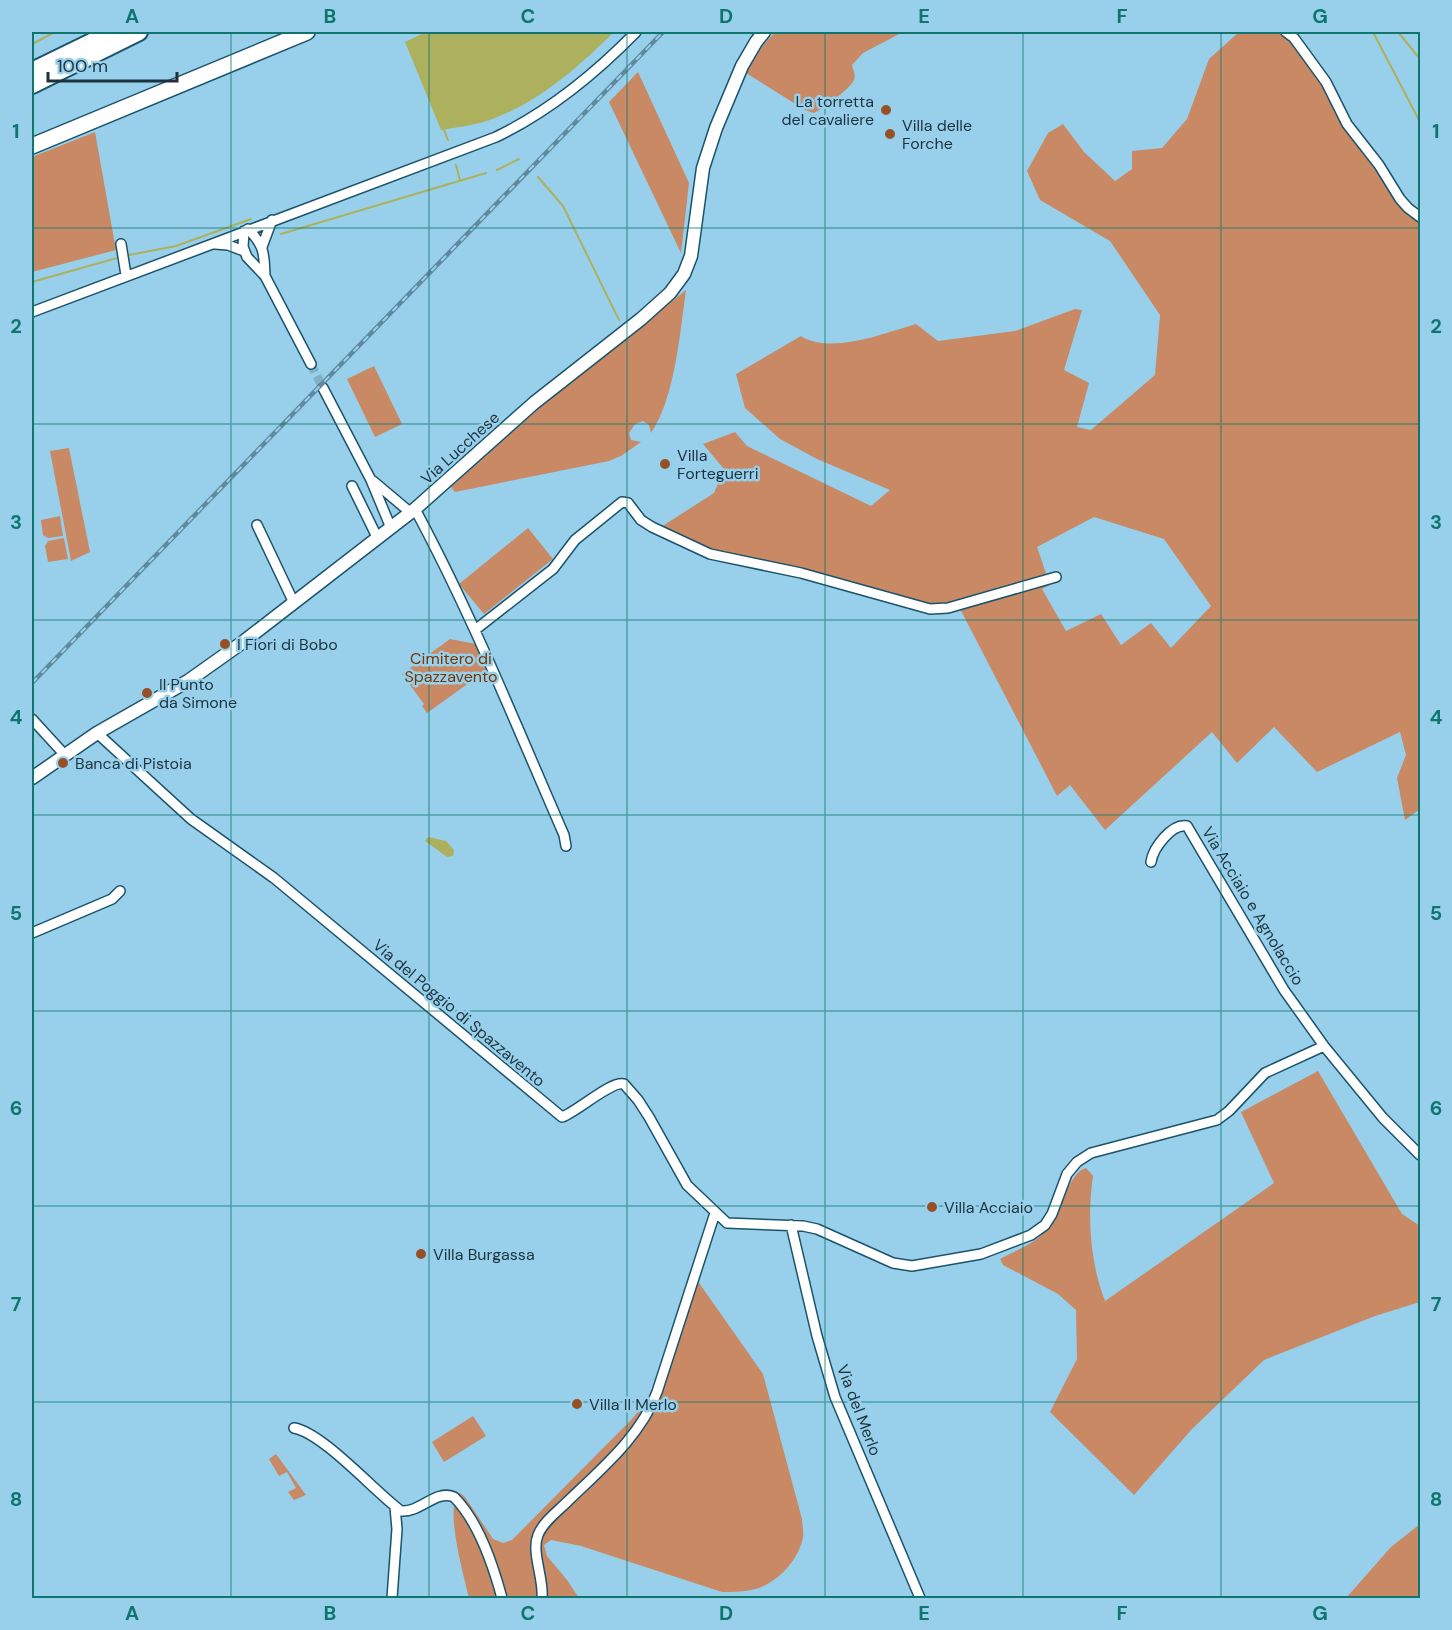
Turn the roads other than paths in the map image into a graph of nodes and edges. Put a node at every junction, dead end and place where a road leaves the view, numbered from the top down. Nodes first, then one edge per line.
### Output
1 (112, 32) edge
2 (139, 32) edge
3 (307, 32) edge
4 (636, 32) edge
5 (764, 32) edge
6 (1286, 32) edge
7 (32, 71) edge
8 (32, 85) edge
9 (32, 146) edge
10 (1420, 217) edge
11 (272, 220) junction
12 (246, 230) junction
13 (121, 244) dead end
14 (209, 244) junction
15 (262, 247) junction
16 (244, 251) junction
17 (126, 275) junction
18 (265, 276) junction
19 (32, 312) edge
20 (311, 364) tunnel mouth
21 (323, 388) tunnel mouth
22 (371, 480) junction
23 (352, 486) dead end
24 (413, 511) junction
25 (257, 525) dead end
26 (392, 528) junction
27 (378, 539) junction
28 (1056, 577) dead end
29 (294, 603) junction
30 (475, 630) junction
31 (32, 719) edge
32 (97, 734) junction
33 (64, 754) junction
34 (32, 778) edge
35 (566, 846) dead end
36 (1151, 862) dead end
37 (120, 891) dead end
38 (32, 933) edge
39 (1324, 1046) junction
40 (1420, 1155) edge
41 (715, 1213) junction
42 (791, 1225) junction
43 (294, 1428) dead end
44 (395, 1507) junction
45 (392, 1599) edge
46 (502, 1599) edge
47 (542, 1599) edge
48 (920, 1599) edge

1 - 7 highway
2 - 8 highway
3 - 9 main road
4 - 11 street
5 - 24 street, Via Lucchese
6 - 10 street
11 - 12 street
11 - 15 street
12 - 14 street
12 - 15 street
12 - 16 street
13 - 17 street
14 - 16 street
14 - 17 street
15 - 18 street
16 - 18 street
17 - 19 street
18 - 20 street
21 - 22 street
22 - 24 street
22 - 26 street
23 - 27 street
24 - 26 street, Via Lucchese
24 - 30 street
25 - 29 street
26 - 27 street, Via Lucchese
27 - 29 street, Via Lucchese
28 - 30 street
29 - 32 street, Via Lucchese
30 - 35 street
31 - 33 street
32 - 33 street, Via Lucchese
32 - 41 street, Via del Poggio di Spazzavento
33 - 34 street, Via Lucchese
36 - 39 street, Via Acciaio e Agnolaccio
37 - 38 street
39 - 40 street, Via Acciaio e Agnolaccio
39 - 42 street
41 - 42 street, Via del Poggio di Spazzavento
41 - 47 street
42 - 48 street, Via del Merlo
43 - 44 street
44 - 45 street
44 - 46 street

